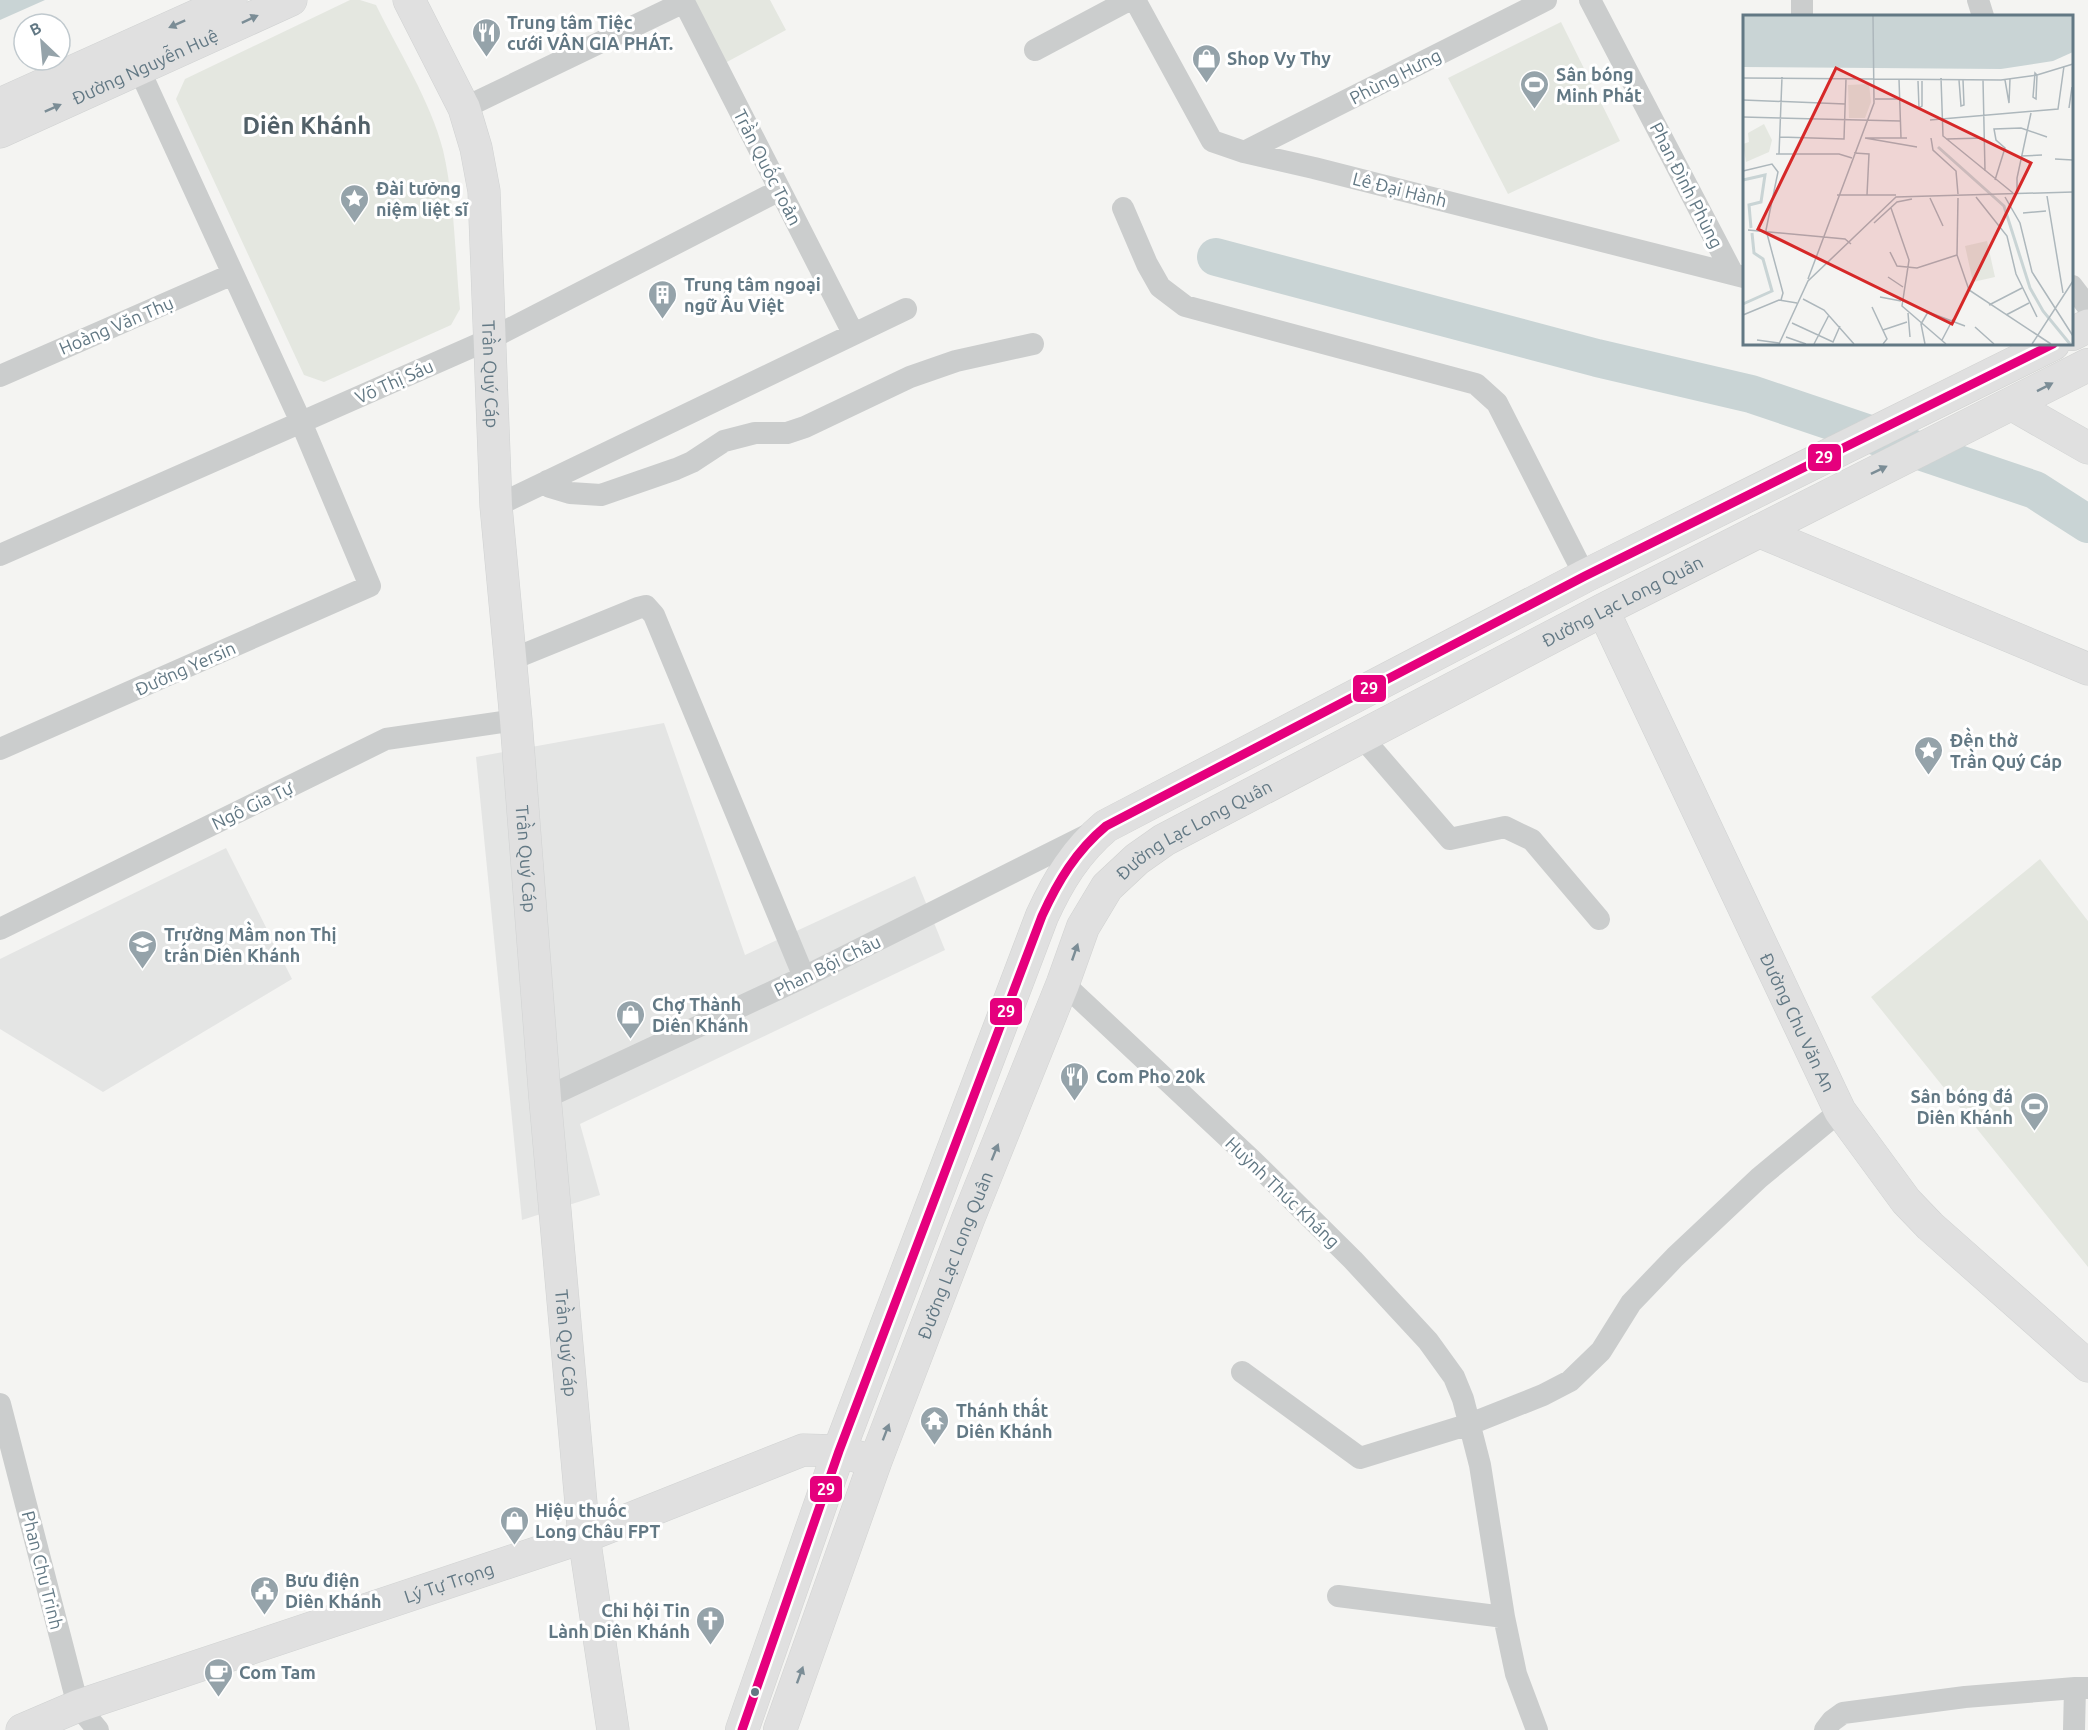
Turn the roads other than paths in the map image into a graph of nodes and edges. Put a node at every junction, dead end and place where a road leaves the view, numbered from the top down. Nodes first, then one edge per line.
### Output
1 (231, 0) edge
2 (291, 0) edge
3 (409, 0) edge
4 (1129, 0) edge
5 (1135, 0) edge
6 (1546, 0) edge
7 (1590, 0) edge
8 (1978, 0) edge
9 (683, 1) edge
10 (1983, 15) edge
11 (1035, 50) dead end
12 (134, 58) junction
13 (0, 104) edge
14 (464, 108) junction
15 (0, 132) edge
16 (1244, 152) junction
17 (780, 190) junction
18 (1123, 208) dead end
19 (233, 274) junction
20 (1739, 275) edge
21 (2073, 287) edge
22 (2088, 307) edge
23 (906, 309) dead end
24 (2088, 326) edge
25 (853, 333) junction
26 (2073, 334) edge
27 (490, 339) junction
28 (1033, 344) dead end
29 (2051, 345) edge
30 (2088, 365) edge
31 (0, 376) edge
32 (2011, 404) junction
33 (301, 422) junction
34 (2088, 448) edge
35 (546, 481) junction
36 (496, 506) junction
37 (1758, 531) junction
38 (0, 555) edge
39 (1585, 576) junction
40 (1603, 610) junction
41 (510, 660) junction
42 (2088, 669) edge
43 (516, 720) junction
44 (1361, 736) junction
45 (0, 749) edge
46 (1106, 825) junction
47 (1599, 919) dead end
48 (0, 929) edge
49 (804, 977) junction
50 (1063, 983) junction
51 (545, 1098) junction
52 (1840, 1111) junction
53 (2088, 1366) edge
54 (1242, 1372) dead end
55 (0, 1404) edge
56 (1470, 1424) junction
57 (839, 1451) junction
58 (875, 1462) junction
59 (584, 1537) junction
60 (1338, 1596) dead end
61 (1504, 1617) junction
62 (2082, 1688) edge
63 (78, 1706) junction
64 (22, 1730) edge
65 (98, 1730) edge
66 (613, 1730) edge
67 (742, 1730) edge
68 (780, 1730) edge
69 (1537, 1730) edge
70 (1825, 1730) edge
71 (2074, 1730) edge

1 -> 12 street, Đường Nguyễn Huệ
12 -> 2 street, Đường Nguyễn Huệ
3 - 14 street, Trần Quý Cáp
4 - 11 street
5 - 16 street, Lê Đại Hành
6 - 16 street, Phùng Hưng
7 - 20 street, Phan Đình Phùng
8 - 10 street
9 - 14 street
9 - 17 street, Trần Quốc Toản
12 - 13 street, Đường Nguyễn Huệ
15 -> 12 street, Đường Nguyễn Huệ
12 - 19 street
14 - 27 street, Trần Quý Cáp
16 - 20 street, Lê Đại Hành
17 - 25 street, Trần Quốc Toản
17 - 27 street, Võ Thị Sáu
18 - 39 street
19 - 31 street, Hoàng Văn Thụ
19 - 33 street
21 - 22 street
23 - 25 street
24 - 26 main road
25 - 35 street
27 - 33 street, Võ Thị Sáu
27 - 36 street, Trần Quý Cáp
28 - 35 street
29 - 39 main road, Đường Lạc Long Quân
32 -> 30 main road, Đường Lạc Long Quân
32 - 34 street
37 -> 32 main road, Đường Lạc Long Quân
33 - 38 street, Võ Thị Sáu
33 - 45 street, Đường Yersin
35 - 36 street
36 - 41 street, Trần Quý Cáp
37 - 40 main road, Đường Lạc Long Quân
37 - 42 street
39 - 46 main road, Đường Lạc Long Quân
40 - 44 main road, Đường Lạc Long Quân
40 - 52 street, Đường Chu Văn An
41 - 43 street, Trần Quý Cáp
41 - 49 street
43 - 48 street, Ngô Gia Tự
43 - 51 street, Trần Quý Cáp
44 - 47 street
50 -> 44 main road, Đường Lạc Long Quân
46 - 49 street, Phan Bội Châu
46 - 57 main road, Đường Lạc Long Quân
49 - 51 street, Phan Bội Châu
50 - 56 street, Huỳnh Thúc Kháng
58 -> 50 main road, Đường Lạc Long Quân
51 - 59 street, Trần Quý Cáp
52 - 53 street, Đường Chu Văn An
52 - 56 street
54 - 56 street
55 - 63 street, Phan Chu Trinh
56 - 61 street, Huỳnh Thúc Kháng
57 - 58 street, Lý Tự Trọng
57 - 59 street, Lý Tự Trọng
57 - 67 main road, Đường Lạc Long Quân
68 -> 58 main road, Đường Lạc Long Quân
59 - 63 street, Lý Tự Trọng
59 - 66 street, Trần Quý Cáp
60 - 61 street
61 - 69 street, Huỳnh Thúc Kháng
62 - 70 street
62 - 71 street
63 - 64 street, Lý Tự Trọng
63 - 65 street, Phan Chu Trinh

